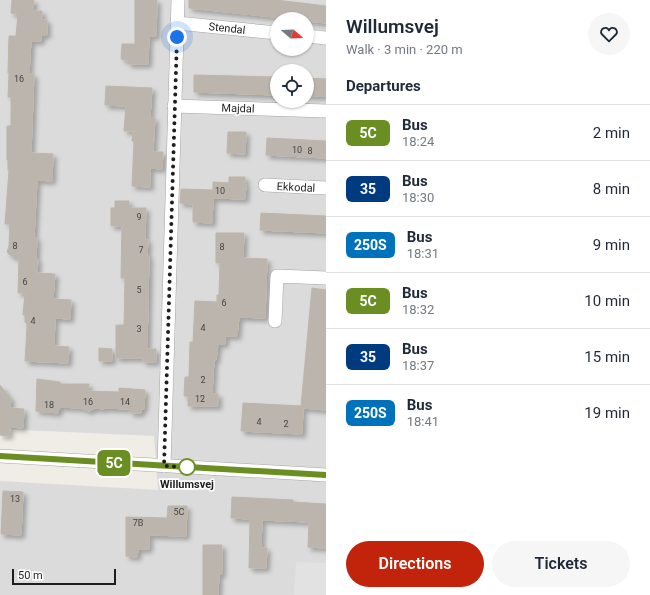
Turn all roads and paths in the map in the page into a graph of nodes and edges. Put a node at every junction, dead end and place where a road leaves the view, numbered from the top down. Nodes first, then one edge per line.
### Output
1 (178, 0) edge
2 (177, 23) junction
3 (270, 32) edge
4 (314, 37) edge
5 (326, 38) edge
6 (174, 106) junction
7 (326, 111) edge
8 (265, 185) dead end
9 (326, 188) edge
10 (326, 278) edge
11 (275, 321) dead end
12 (0, 456) edge
13 (164, 466) junction
14 (326, 475) edge

1 - 2 street
2 - 3 street, Stendal
2 - 6 street
4 - 5 street
6 - 7 street, Majdal
6 - 13 street
8 - 9 street, Ekkodal
10 - 11 street
12 - 13 street
13 - 14 street

